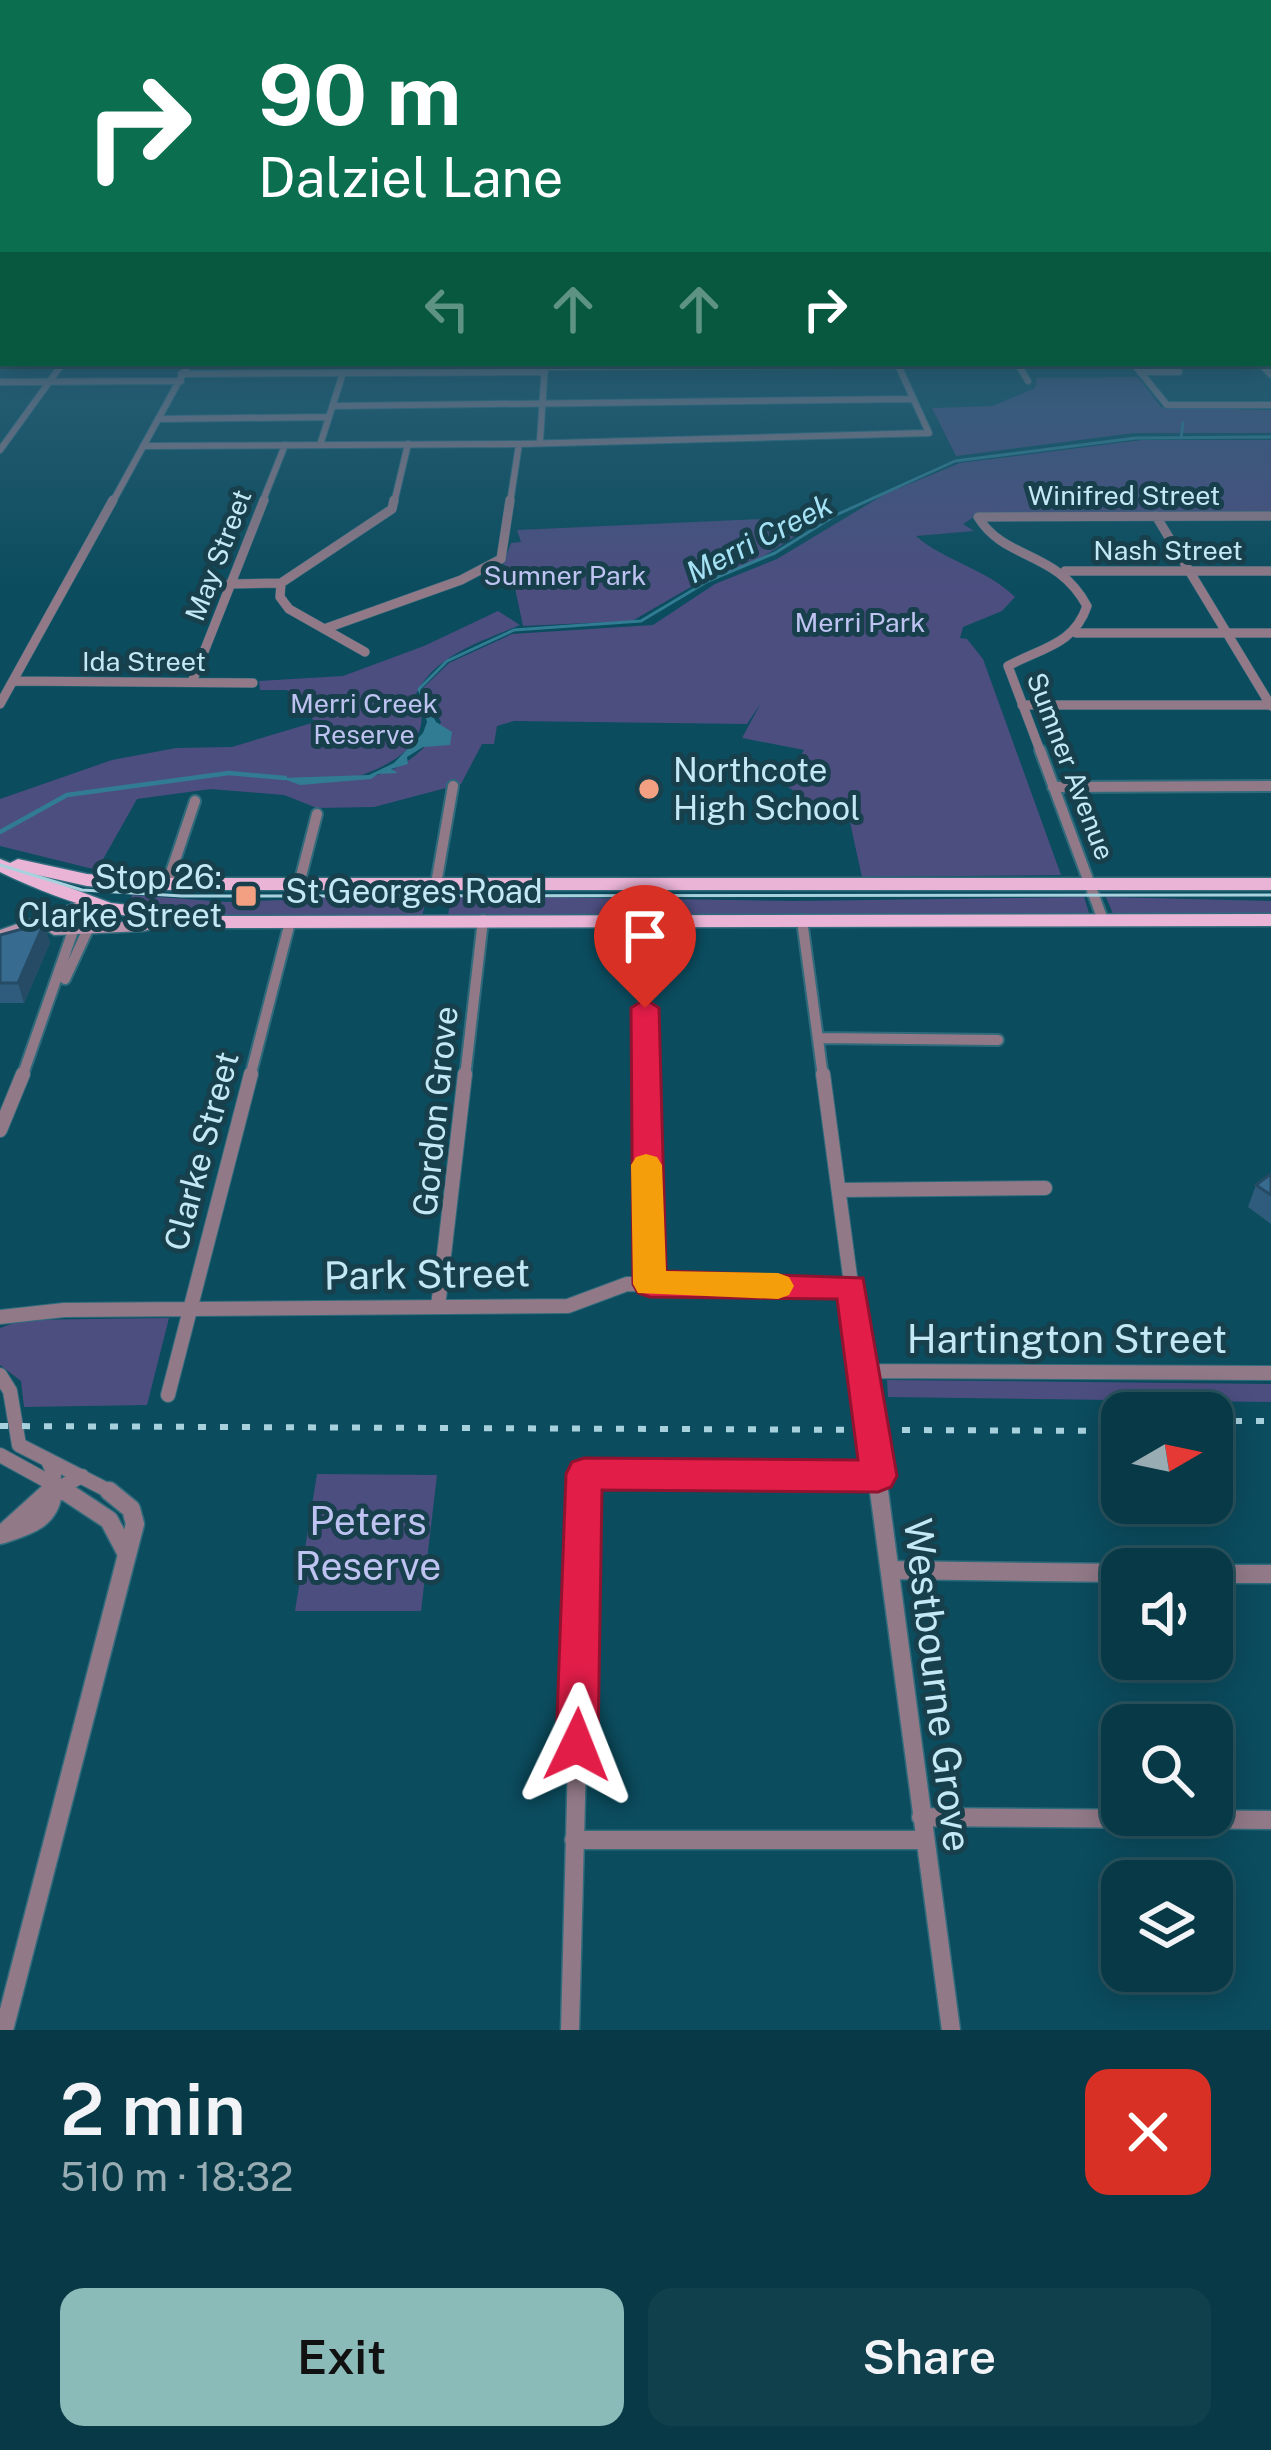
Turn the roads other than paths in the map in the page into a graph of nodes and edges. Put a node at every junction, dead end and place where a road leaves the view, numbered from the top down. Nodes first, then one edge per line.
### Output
1 (35, 402) edge
2 (168, 402) edge
3 (333, 402) edge
4 (660, 402) edge
5 (915, 402) edge
6 (1164, 402) edge
7 (543, 403) junction
8 (1271, 405) edge
9 (332, 406) junction
10 (329, 417) junction
11 (158, 419) junction
12 (540, 441) junction
13 (409, 444) junction
14 (519, 444) junction
15 (285, 445) junction
16 (320, 445) junction
17 (143, 446) junction
18 (0, 450) edge
19 (1271, 516) edge
20 (1156, 517) junction
21 (1190, 570) junction
22 (1065, 571) junction
23 (1271, 571) edge
24 (229, 584) junction
25 (281, 584) junction
26 (325, 629) junction
27 (1076, 633) junction
28 (1228, 633) junction
29 (1271, 633) edge
30 (365, 652) dead end
31 (192, 682) junction
32 (12, 683) junction
33 (253, 683) dead end
34 (0, 704) edge
35 (1022, 705) junction
36 (1271, 705) edge
37 (453, 786) dead end
38 (1271, 786) edge
39 (1052, 787) junction
40 (195, 801) dead end
41 (317, 814) dead end
42 (0, 863) edge
43 (68, 876) junction
44 (138, 884) junction
45 (167, 884) junction
46 (299, 884) junction
47 (436, 884) junction
48 (1089, 884) junction
49 (1271, 884) edge
50 (84, 905) junction
51 (122, 914) junction
52 (172, 919) junction
53 (435, 920) junction
54 (483, 920) junction
55 (643, 920) junction
56 (802, 920) junction
57 (1103, 920) junction
58 (1271, 920) edge
59 (290, 922) junction
60 (72, 928) junction
61 (0, 940) edge
62 (819, 1039) junction
63 (998, 1040) dead end
64 (0, 1130) edge
65 (1045, 1188) dead end
66 (840, 1190) junction
67 (650, 1284) junction
68 (851, 1287) junction
69 (438, 1307) junction
70 (191, 1309) junction
71 (0, 1318) edge
72 (863, 1371) junction
73 (1271, 1373) edge
74 (0, 1376) edge
75 (168, 1395) dead end
76 (0, 1455) edge
77 (48, 1460) junction
78 (83, 1475) junction
79 (878, 1476) junction
80 (53, 1488) junction
81 (130, 1506) junction
82 (99, 1512) junction
83 (0, 1534) edge
84 (127, 1555) junction
85 (890, 1570) junction
86 (1101, 1573) edge
87 (1233, 1574) edge
88 (1271, 1574) edge
89 (921, 1817) junction
90 (1271, 1820) edge
91 (574, 1840) junction
92 (925, 1840) junction
93 (4, 2030) edge
94 (570, 2030) edge
95 (951, 2030) edge

1 - 18 street
2 - 11 street
3 - 9 street
4 - 7 street
5 - 12 street
6 - 8 street
7 - 9 street
7 - 12 street
9 - 10 street
10 - 11 street
10 - 16 street
11 - 17 street
12 - 14 street
13 - 14 street
13 - 16 street
13 - 25 street
14 - 26 street
15 - 16 street
15 - 17 street
15 - 24 street, May Street
17 - 32 street
19 - 20 street, Winifred Street
20 - 21 street
20 - 22 street, Winifred Street
21 - 22 street, Nash Street
21 - 23 street, Nash Street
21 - 28 street
22 - 27 street, Sumner Avenue
24 - 25 street
24 - 31 street, May Street
25 - 26 street
26 - 30 street
27 - 28 street
27 - 35 street, Sumner Avenue
28 - 29 street
28 - 36 street
31 - 32 street, Ida Street
31 - 33 street, Ida Street
32 - 34 street
35 - 36 street
35 - 39 street, Sumner Avenue
37 - 47 street
38 - 39 street
39 - 48 street, Sumner Avenue
40 - 45 street
41 - 46 street
42 - 43 highway, St Georges Road
42 - 50 highway, St Georges Road
43 - 44 highway, St Georges Road
43 - 50 highway
44 - 45 highway, St Georges Road
44 - 50 highway
44 - 51 highway
45 - 46 highway, St Georges Road
46 - 47 highway, St Georges Road
47 - 48 highway, St Georges Road
47 - 53 highway
48 - 49 highway, St Georges Road
48 - 57 street, Sumner Avenue
50 - 51 highway, St Georges Road
50 - 60 main road
50 - 60 main road
50 - 61 main road
51 - 52 highway, St Georges Road
52 - 59 highway, St Georges Road
52 - 60 main road
53 - 54 highway, St Georges Road
53 - 59 highway, St Georges Road
54 - 55 highway, St Georges Road
54 - 69 street, Gordon Grove
55 - 56 highway, St Georges Road
55 - 67 street
56 - 57 highway, St Georges Road
56 - 62 street, Westbourne Grove
57 - 58 highway, St Georges Road
59 - 70 street, Clarke Street
60 - 61 main road
60 - 64 street
62 - 63 street
62 - 66 street, Westbourne Grove
65 - 66 street
66 - 68 street, Westbourne Grove
67 - 68 street, Park Street
67 - 69 street, Park Street
68 - 72 street, Westbourne Grove
69 - 70 street, Park Street
70 - 71 street, Park Street
70 - 75 street, Clarke Street
72 - 73 street, Hartington Street
72 - 79 street, Westbourne Grove, bridge
74 - 77 street
76 - 80 street
77 - 78 street
77 - 80 street
78 - 80 street
78 - 81 street
79 - 85 street, Westbourne Grove
79 - 91 street
80 - 82 street
80 - 83 street
81 - 82 street
81 - 84 street
82 - 84 street
84 - 93 street
85 - 86 street
85 - 89 street, Westbourne Grove
87 - 88 street
89 - 90 street
89 - 92 street, Westbourne Grove
91 - 92 street
91 - 94 street
92 - 95 street, Westbourne Grove

